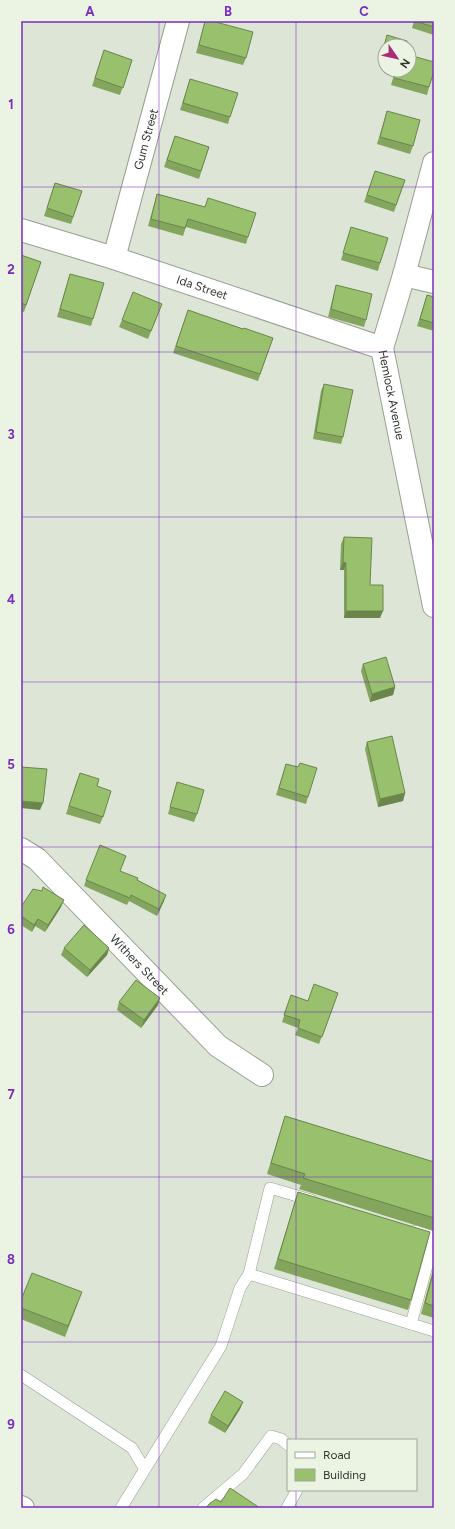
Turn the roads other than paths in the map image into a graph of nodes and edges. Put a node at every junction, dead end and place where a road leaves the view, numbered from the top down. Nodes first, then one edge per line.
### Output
1 (178, 21) edge
2 (434, 163) edge
3 (21, 230) edge
4 (114, 258) junction
5 (404, 275) junction
6 (434, 282) edge
7 (382, 348) junction
8 (434, 606) edge
9 (21, 849) edge
10 (262, 1075) dead end
11 (322, 1203) edge
12 (404, 1228) edge
13 (434, 1238) edge
14 (249, 1274) junction
15 (411, 1324) junction
16 (434, 1331) edge
17 (21, 1375) edge
18 (287, 1444) edge
19 (144, 1468) junction
20 (296, 1491) edge
21 (121, 1508) edge
22 (203, 1508) edge
23 (287, 1508) edge

1 - 4 street, Gum Street
2 - 5 street, Hemlock Avenue
3 - 4 street, Ida Street
4 - 7 street, Ida Street
5 - 6 street
5 - 7 street, Hemlock Avenue
7 - 8 street, Hemlock Avenue
9 - 10 street, Withers Street
11 - 14 lane
12 - 13 lane
13 - 15 lane
14 - 15 lane
14 - 19 lane
15 - 16 lane
17 - 19 lane
18 - 22 lane
19 - 21 lane
20 - 23 lane

